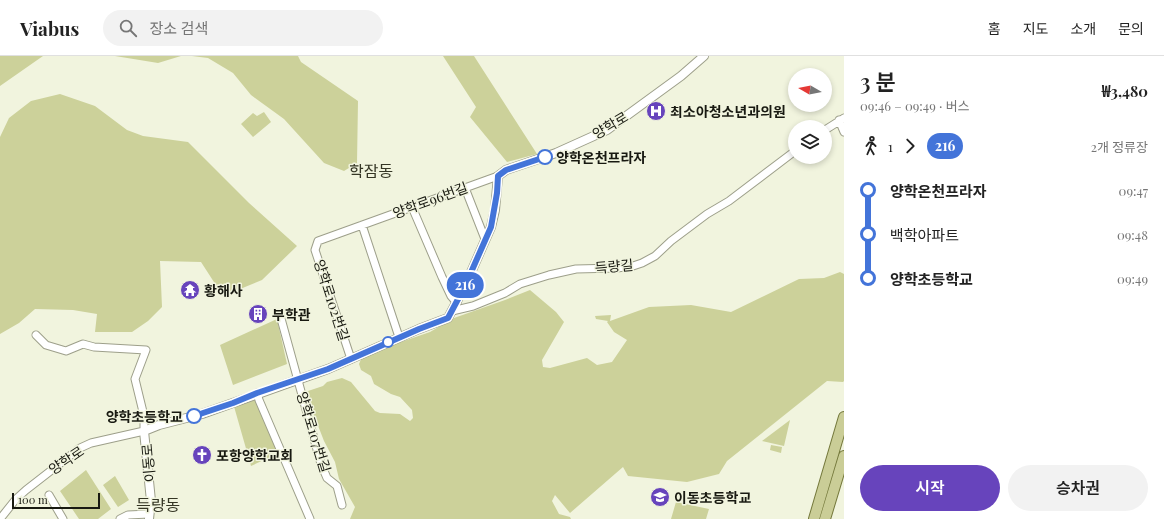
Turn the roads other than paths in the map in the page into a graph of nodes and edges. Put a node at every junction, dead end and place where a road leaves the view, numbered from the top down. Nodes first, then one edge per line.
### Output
1 (704, 56) edge
2 (842, 119) edge
3 (832, 125) edge
4 (844, 132) edge
5 (788, 156) edge
6 (498, 176) junction
7 (464, 188) junction
8 (412, 207) junction
9 (362, 225) junction
10 (485, 239) junction
11 (318, 241) joint
12 (456, 303) junction
13 (452, 311) junction
14 (280, 315) dead end
15 (36, 335) dead end
16 (399, 337) junction
17 (351, 359) junction
18 (298, 379) junction
19 (257, 393) junction
20 (844, 417) edge
21 (144, 431) junction
22 (844, 456) edge
23 (48, 495) dead end
24 (342, 505) dead end
25 (149, 516) edge
26 (0, 519) edge
27 (63, 519) edge
28 (120, 519) edge
29 (310, 519) edge
30 (814, 519) edge
31 (826, 519) edge

1 - 6 street, 양학로
2 - 3 street
2 - 4 street
5 - 13 street, 득량길
6 - 7 street, 양학로96번길
6 - 10 street, 양학로
7 - 8 street, 양학로96번길
7 - 10 street
8 - 9 street, 양학로96번길
8 - 12 street
9 - 11 street, 양학로96번길
9 - 16 street
10 - 12 street, 양학로
11 - 17 street, 양학로102번길
12 - 13 street, 양학로
13 - 16 street, 양학로
14 - 18 street, 양학로107번길
15 - 21 street
16 - 17 street, 양학로
17 - 18 street, 양학로
18 - 19 street, 양학로
18 - 24 street, 양학로107번길
19 - 21 street, 양학로
19 - 29 street
20 - 30 main road
21 - 25 street, 이동로
21 - 26 street, 양학로
22 - 31 main road
23 - 27 street
25 - 28 street

